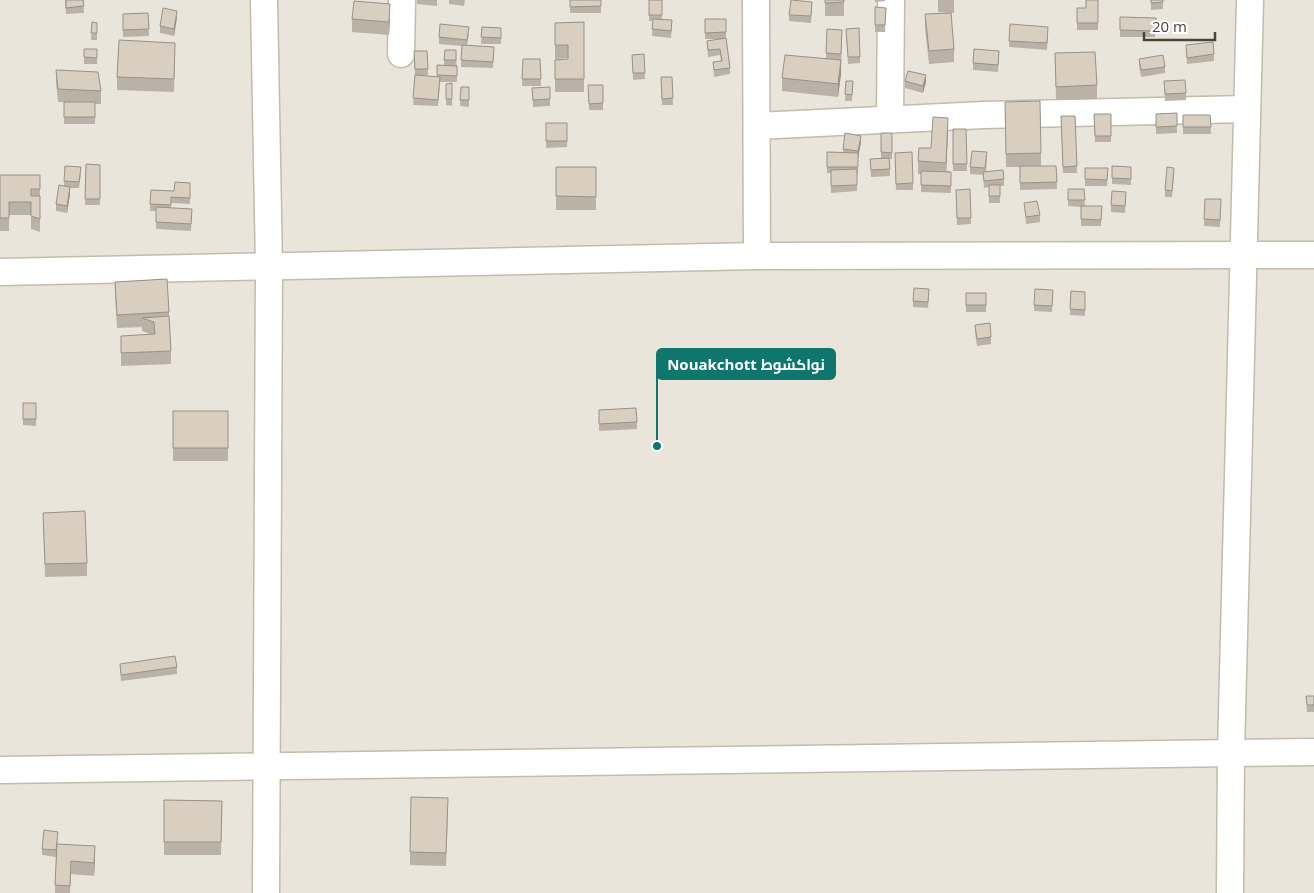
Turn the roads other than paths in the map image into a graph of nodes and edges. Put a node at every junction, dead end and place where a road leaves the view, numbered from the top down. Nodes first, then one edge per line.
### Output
1 (264, 0) edge
2 (402, 0) edge
3 (756, 0) edge
4 (891, 0) edge
5 (1250, 0) edge
6 (401, 54) dead end
7 (1246, 109) junction
8 (890, 120) junction
9 (757, 126) junction
10 (1244, 255) junction
11 (1314, 255) edge
12 (757, 256) junction
13 (269, 267) junction
14 (0, 272) edge
15 (1314, 752) edge
16 (1232, 753) junction
17 (267, 767) junction
18 (0, 770) edge
19 (266, 893) edge
20 (1230, 893) edge

1 - 13 street
2 - 6 street
3 - 9 street
4 - 8 street
5 - 7 street
7 - 8 street
7 - 10 street
8 - 9 street
9 - 12 street
10 - 11 street
10 - 12 street
10 - 16 street
12 - 13 street
13 - 14 street
13 - 17 street
15 - 16 street
16 - 17 street
16 - 20 street
17 - 18 street
17 - 19 street

